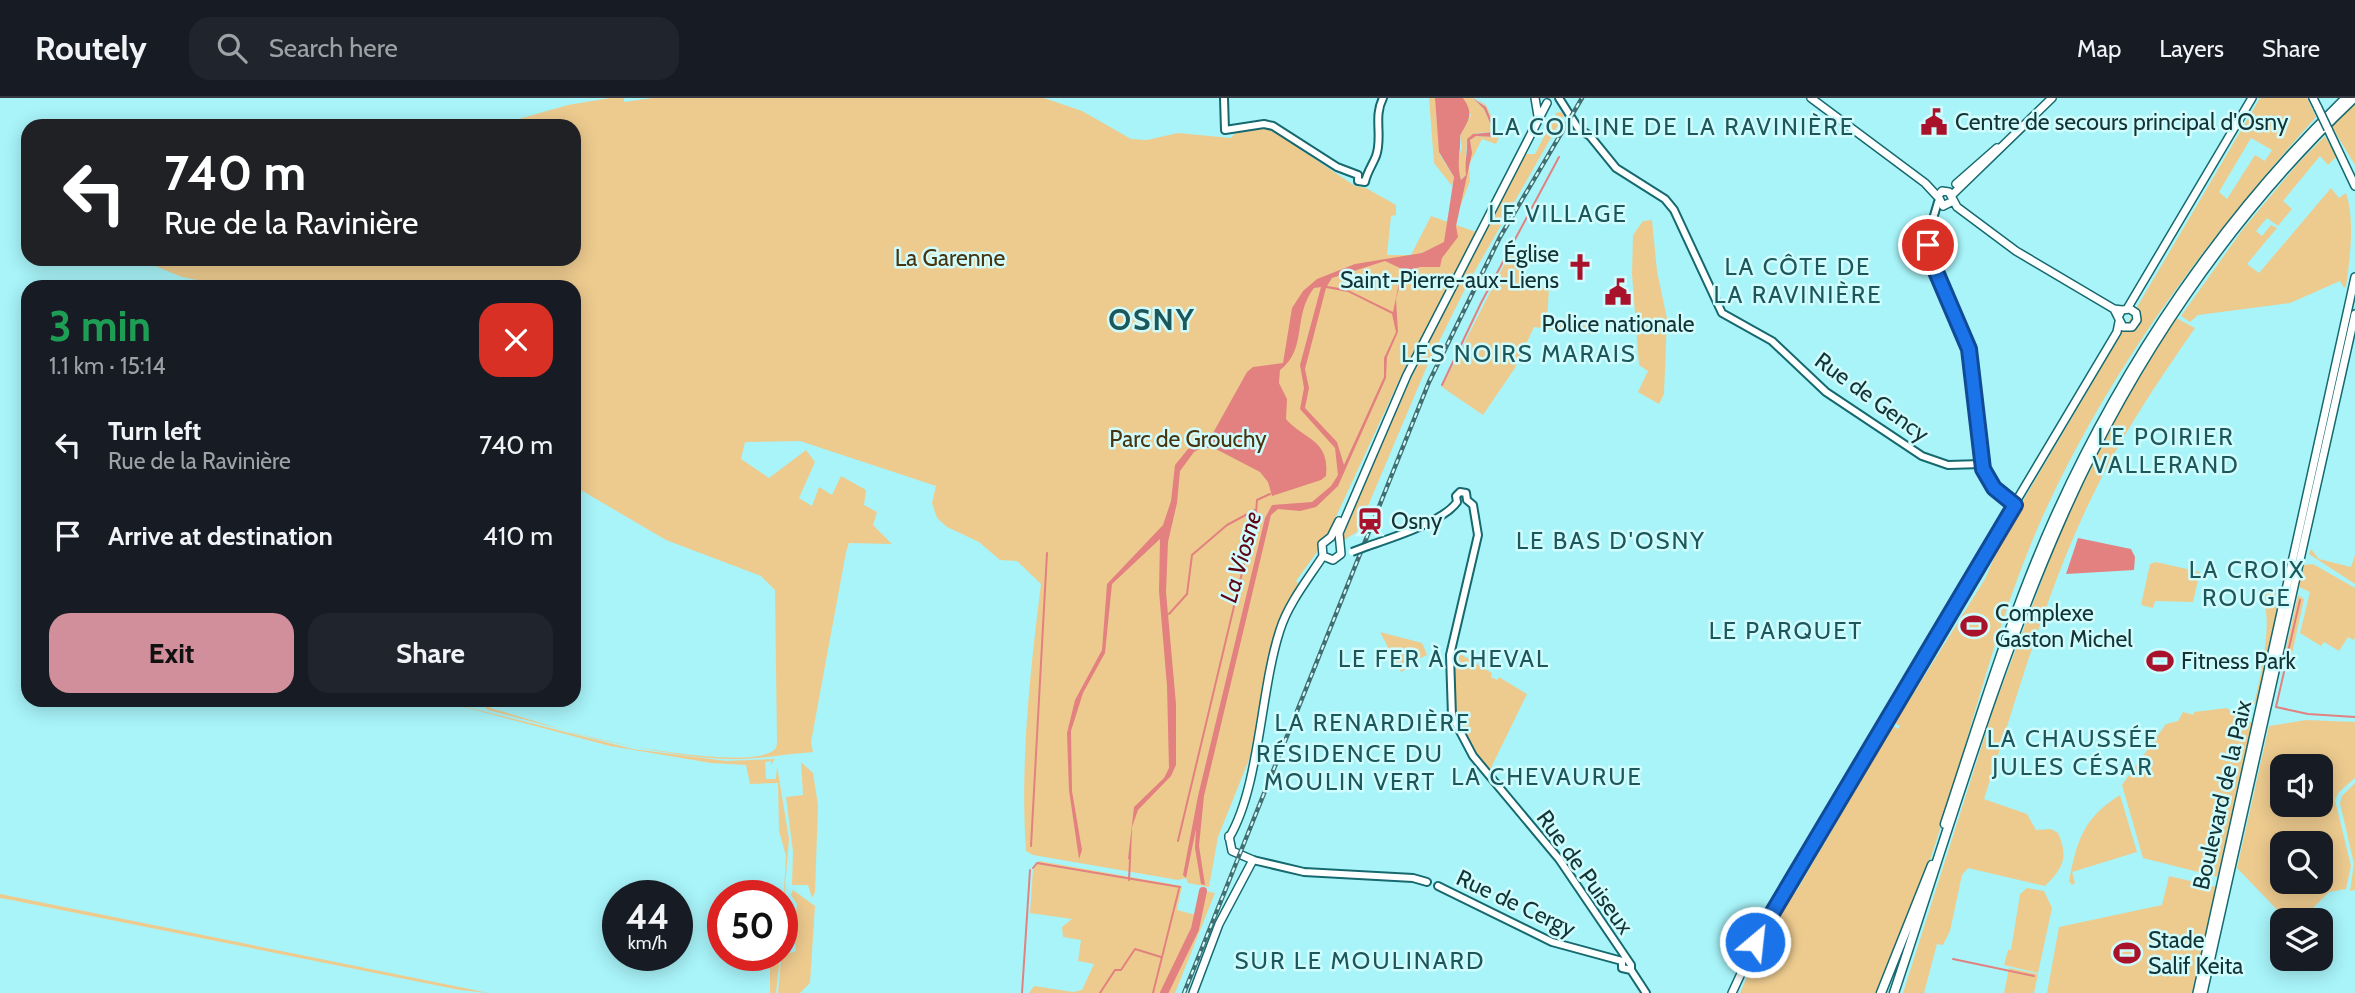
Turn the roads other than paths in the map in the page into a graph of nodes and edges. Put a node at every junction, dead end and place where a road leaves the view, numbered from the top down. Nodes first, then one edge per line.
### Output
1 (1224, 98) edge
2 (1383, 98) edge
3 (1559, 98) edge
4 (1811, 98) edge
5 (2052, 98) edge
6 (2252, 98) edge
7 (2313, 98) edge
8 (2346, 98) edge
9 (2354, 98) edge
10 (1535, 99) edge
11 (1550, 101) edge
12 (1565, 107) junction
13 (1537, 120) junction
14 (2355, 186) edge
15 (1945, 198) junction
16 (2355, 277) edge
17 (2355, 314) edge
18 (2123, 315) junction
19 (1368, 463) junction
20 (1982, 464) junction
21 (2015, 505) junction
22 (1329, 539) junction
23 (1341, 546) junction
24 (1352, 552) junction
25 (1323, 555) junction
26 (1338, 558) junction
27 (1253, 860) junction
28 (1933, 863) junction
29 (1931, 884) junction
30 (1623, 960) junction
31 (1193, 993) edge
32 (1646, 993) edge
33 (1732, 993) edge
34 (1881, 993) edge
35 (1889, 993) edge
36 (1895, 993) edge
37 (1900, 993) edge
38 (2197, 993) edge
39 (2203, 993) edge

1 - 2 street
3 - 12 street
4 - 15 main road
5 - 15 main road
6 - 18 main road
7 - 14 main road, bridge
8 - 28 highway
9 - 29 highway
10 - 11 main road
10 - 13 main road
11 - 12 street
11 - 13 main road
12 - 20 street, Rue de Gency
13 - 19 main road
15 - 18 main road
15 - 20 street
16 - 38 main road, Boulevard de la Paix
17 - 39 main road, Boulevard de la Paix
18 - 21 main road
19 - 22 main road
19 - 23 main road
20 - 21 street
21 - 33 main road
22 - 23 main road
22 - 25 main road
23 - 24 street
23 - 26 main road
24 - 26 street
24 - 30 street, Rue de Puiseux, bridge
25 - 26 main road
25 - 27 main road
27 - 30 street, Rue de Cergy
27 - 31 main road
28 - 34 highway
28 - 35 highway
29 - 36 highway
29 - 37 highway
30 - 32 street, Rue de Puiseux

